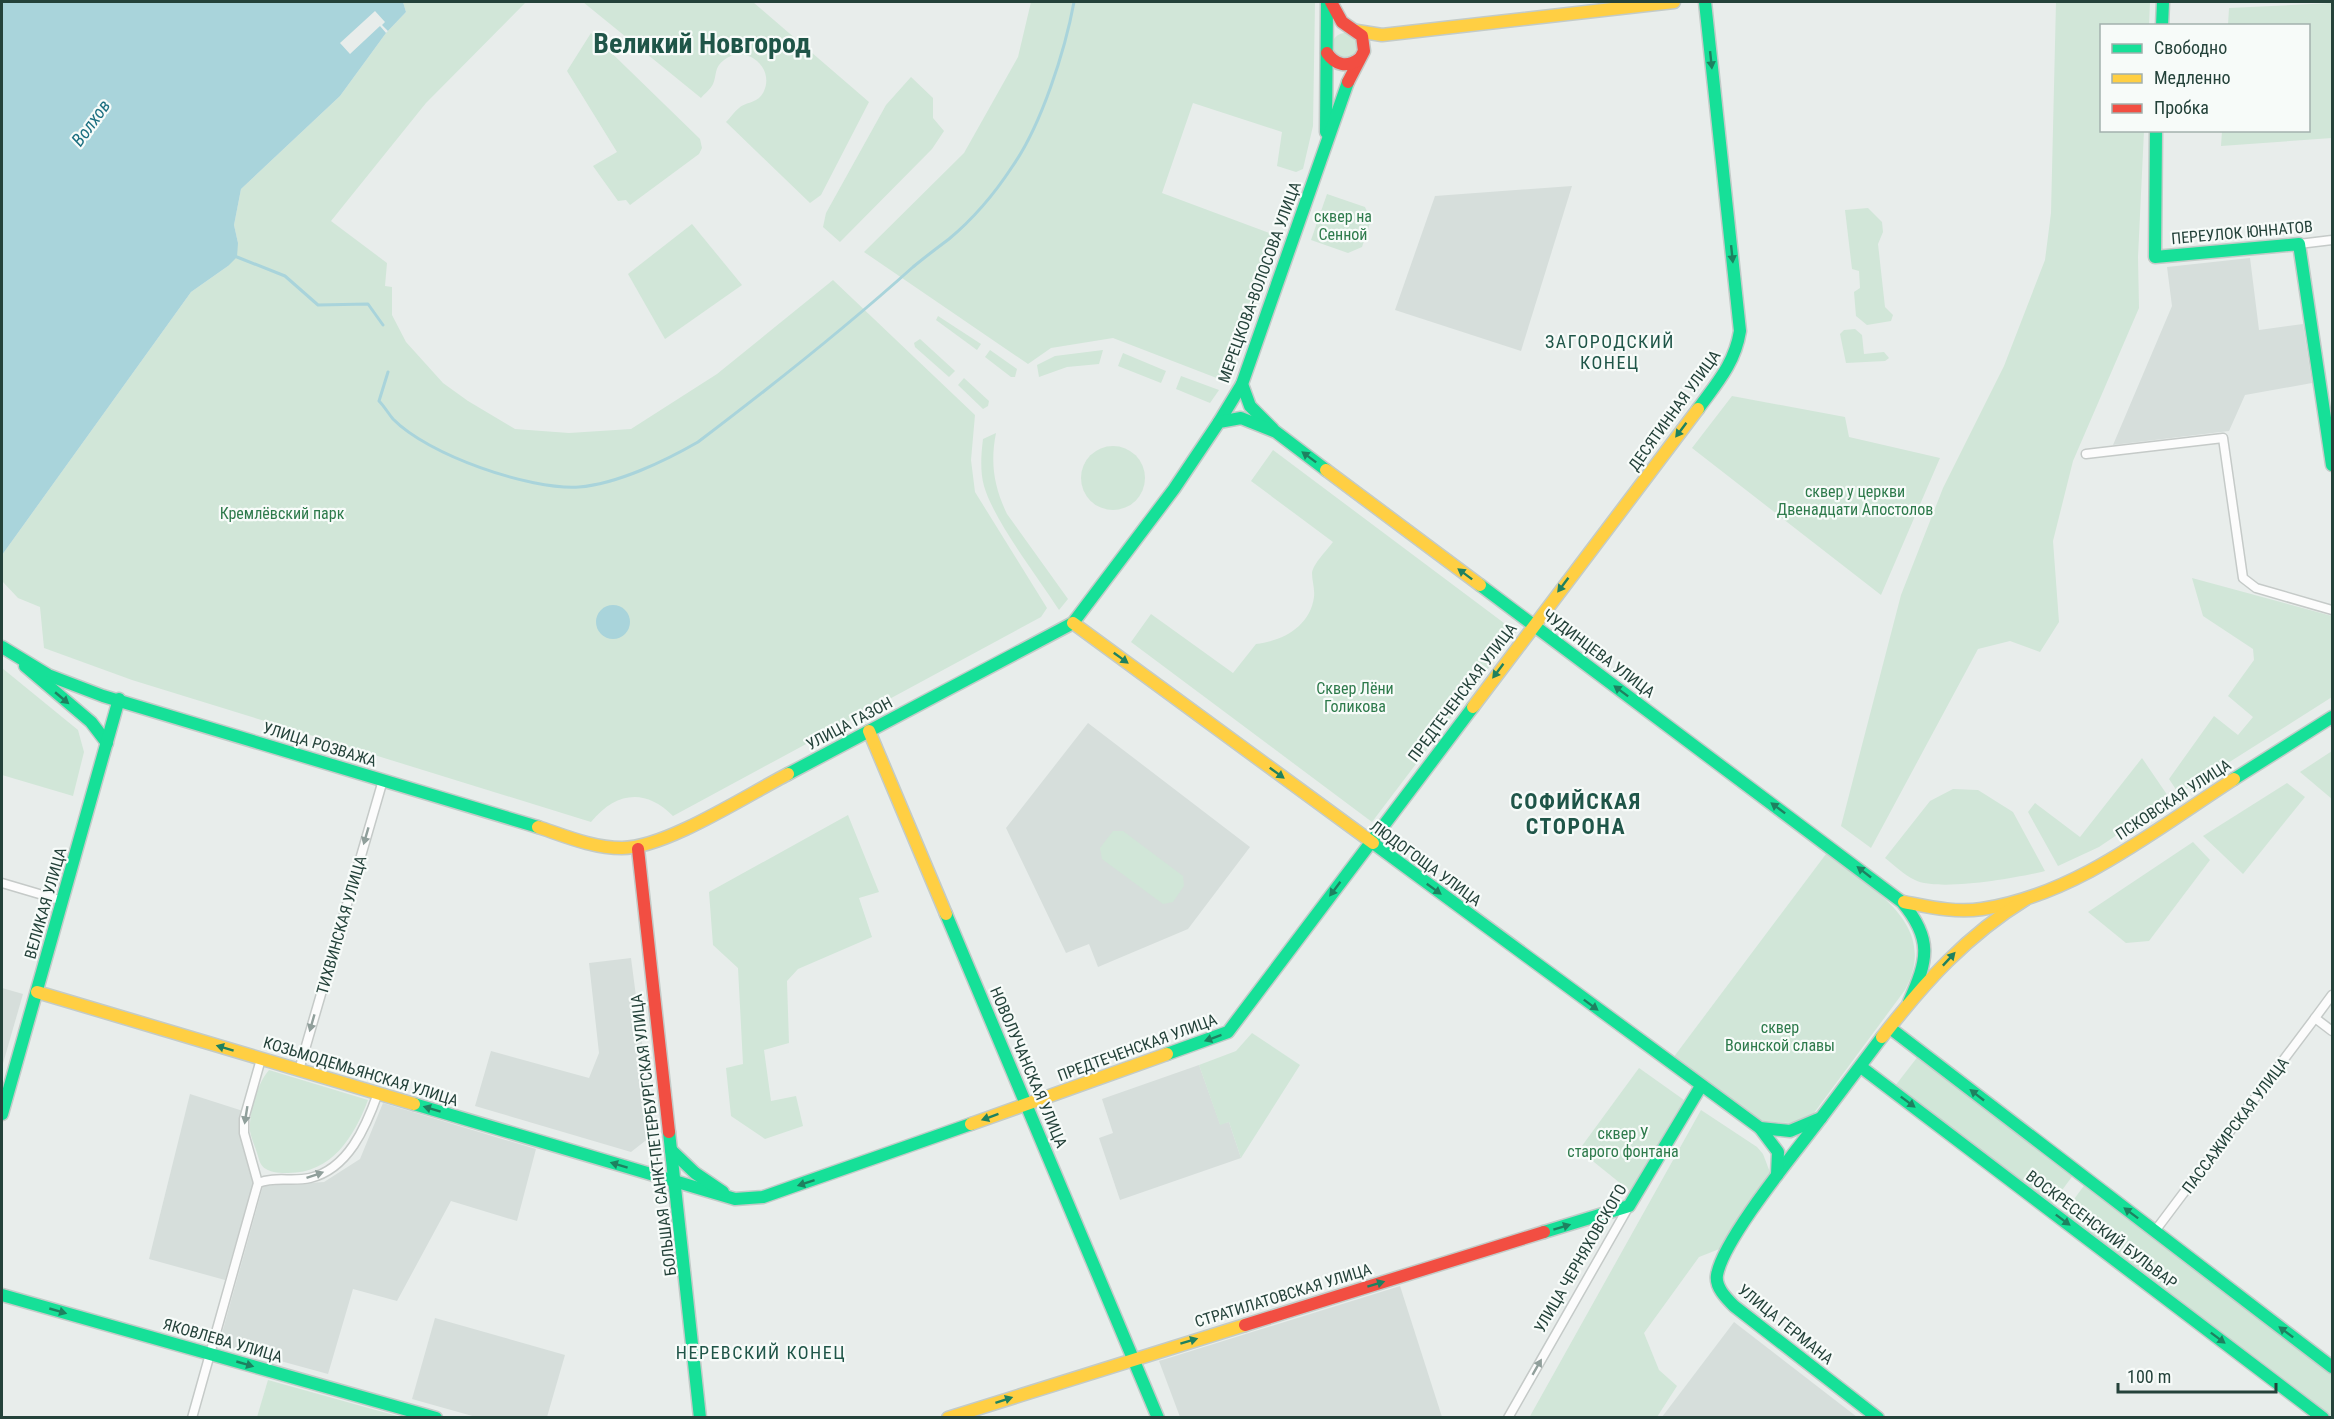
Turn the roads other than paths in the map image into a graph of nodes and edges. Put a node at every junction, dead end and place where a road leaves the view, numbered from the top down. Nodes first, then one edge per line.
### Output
1 (1329, 2) edge
2 (1674, 2) edge
3 (1705, 2) edge
4 (2163, 2) edge
5 (2162, 24) edge
6 (1353, 29) junction
7 (1382, 35) junction
8 (1326, 45) junction
9 (1362, 54) junction
10 (2156, 132) edge
11 (1324, 149) junction
12 (2332, 240) edge
13 (2299, 244) junction
14 (1242, 384) junction
15 (2328, 413) edge
16 (1219, 422) junction
17 (1276, 432) junction
18 (2086, 454) dead end
19 (2332, 465) edge
20 (2332, 610) edge
21 (1074, 623) junction
22 (1534, 624) junction
23 (2, 647) edge
24 (17, 660) junction
25 (119, 699) junction
26 (2332, 717) edge
27 (869, 731) junction
28 (107, 743) junction
29 (383, 780) junction
30 (1371, 842) junction
31 (638, 849) junction
32 (2, 883) edge
33 (2026, 899) junction
34 (63, 901) junction
35 (1902, 902) junction
36 (37, 992) junction
37 (2332, 994) edge
38 (1909, 1002) junction
39 (2315, 1018) junction
40 (1890, 1029) junction
41 (2332, 1031) edge
42 (261, 1059) junction
43 (1861, 1067) junction
44 (299, 1070) junction
45 (1701, 1086) junction
46 (378, 1093) junction
47 (1027, 1104) junction
48 (2, 1114) edge
49 (1821, 1118) junction
50 (1760, 1128) junction
51 (671, 1150) junction
52 (1776, 1179) junction
53 (675, 1182) junction
54 (258, 1183) junction
55 (735, 1199) junction
56 (1629, 1206) junction
57 (2155, 1231) junction
58 (2, 1294) edge
59 (210, 1354) junction
60 (1134, 1358) junction
61 (2332, 1368) edge
62 (192, 1418) edge
63 (436, 1418) edge
64 (700, 1418) edge
65 (948, 1418) edge
66 (1158, 1418) edge
67 (1508, 1418) edge
68 (1878, 1418) edge
69 (2323, 1418) edge

1 - 6 main road, МЕРЕЦКОВА-ВОЛОСОВА УЛИЦА
1 - 8 main road, МЕРЕЦКОВА-ВОЛОСОВА УЛИЦА
2 - 7 main road
3 -> 22 main road, ДЕСЯТИННАЯ УЛИЦА
4 - 5 main road
6 - 7 main road
6 - 8 main road
6 - 9 main road, МЕРЕЦКОВА-ВОЛОСОВА УЛИЦА
7 - 9 main road
8 - 9 main road
8 - 11 main road, МЕРЕЦКОВА-ВОЛОСОВА УЛИЦА
9 - 11 main road, МЕРЕЦКОВА-ВОЛОСОВА УЛИЦА
10 - 13 main road, ПЕРЕУЛОК ЮННАТОВ
11 - 14 main road, МЕРЕЦКОВА-ВОЛОСОВА УЛИЦА
12 - 13 street, ПЕРЕУЛОК ЮННАТОВ
13 - 15 main road
14 - 16 main road, МЕРЕЦКОВА-ВОЛОСОВА УЛИЦА
14 - 17 main road, ЧУДИНЦЕВА УЛИЦА
15 - 19 main road
16 - 17 main road, ЧУДИНЦЕВА УЛИЦА
16 - 21 main road, МЕРЕЦКОВА-ВОЛОСОВА УЛИЦА
22 -> 17 main road, ЧУДИНЦЕВА УЛИЦА
18 - 20 street
21 - 27 main road, УЛИЦА ГАЗОН
21 -> 30 main road, ЛЮДОГОЩА УЛИЦА
22 -> 30 main road, ПРЕДТЕЧЕНСКАЯ УЛИЦА
35 -> 22 main road, ЧУДИНЦЕВА УЛИЦА
23 - 24 main road, УЛИЦА РОЗВАЖА
24 - 25 main road, УЛИЦА РОЗВАЖА
24 -> 28 main road
25 - 28 main road, ВЕЛИКАЯ УЛИЦА
25 - 29 main road, УЛИЦА РОЗВАЖА
26 - 33 main road, ПСКОВСКАЯ УЛИЦА
27 - 31 main road, УЛИЦА ГАЗОН
27 - 47 main road, НОВОЛУЧАНСКАЯ УЛИЦА
28 - 34 main road, ВЕЛИКАЯ УЛИЦА
29 - 31 main road, УЛИЦА РОЗВАЖА
29 -> 44 street, ТИХВИНСКАЯ УЛИЦА
30 -> 45 main road, ЛЮДОГОЩА УЛИЦА
30 -> 47 main road, ПРЕДТЕЧЕНСКАЯ УЛИЦА
31 - 51 main road, БОЛЬШАЯ САНКТ-ПЕТЕРБУРГСКАЯ УЛИЦА
32 - 34 street
33 - 35 main road, ЧУДИНЦЕВА УЛИЦА
38 -> 33 main road
34 - 36 main road, ВЕЛИКАЯ УЛИЦА
35 - 38 main road, ЧУДИНЦЕВА УЛИЦА
42 -> 36 main road, КОЗЬМОДЕМЬЯНСКАЯ УЛИЦА
36 - 48 main road, ВЕЛИКАЯ УЛИЦА
37 - 39 street, ПАССАЖИРСКАЯ УЛИЦА
38 - 40 main road
39 - 41 street
39 - 57 street, ПАССАЖИРСКАЯ УЛИЦА
40 - 43 main road
57 -> 40 main road, ВОСКРЕСЕНСКИЙ БУЛЬВАР
42 - 44 main road, КОЗЬМОДЕМЬЯНСКАЯ УЛИЦА
42 -> 54 street
43 - 49 main road
43 -> 69 main road, ВОСКРЕСЕНСКИЙ БУЛЬВАР
44 - 46 main road, КОЗЬМОДЕМЬЯНСКАЯ УЛИЦА
45 - 50 main road, ЛЮДОГОЩА УЛИЦА
45 - 56 main road, УЛИЦА ЧЕРНЯХОВСКОГО
53 -> 46 main road, КОЗЬМОДЕМЬЯНСКАЯ УЛИЦА
54 -> 46 street
47 -> 55 main road, ПРЕДТЕЧЕНСКАЯ УЛИЦА
47 - 60 main road, НОВОЛУЧАНСКАЯ УЛИЦА
49 - 50 main road, ЛЮДОГОЩА УЛИЦА
49 - 52 main road
50 - 52 main road, ЛЮДОГОЩА УЛИЦА
51 - 53 main road, БОЛЬШАЯ САНКТ-ПЕТЕРБУРГСКАЯ УЛИЦА
51 - 55 main road
52 - 68 main road, УЛИЦА ГЕРМАНА
53 - 55 main road, ПРЕДТЕЧЕНСКАЯ УЛИЦА
53 - 64 main road, БОЛЬШАЯ САНКТ-ПЕТЕРБУРГСКАЯ УЛИЦА
54 - 59 street
60 -> 56 main road, СТРАТИЛАТОВСКАЯ УЛИЦА
67 -> 56 street, УЛИЦА ЧЕРНЯХОВСКОГО
61 -> 57 main road, ВОСКРЕСЕНСКИЙ БУЛЬВАР
58 -> 59 main road, ЯКОВЛЕВА УЛИЦА
59 - 62 street
59 -> 63 main road, ЯКОВЛЕВА УЛИЦА
65 -> 60 main road, СТРАТИЛАТОВСКАЯ УЛИЦА
60 - 66 main road, НОВОЛУЧАНСКАЯ УЛИЦА

